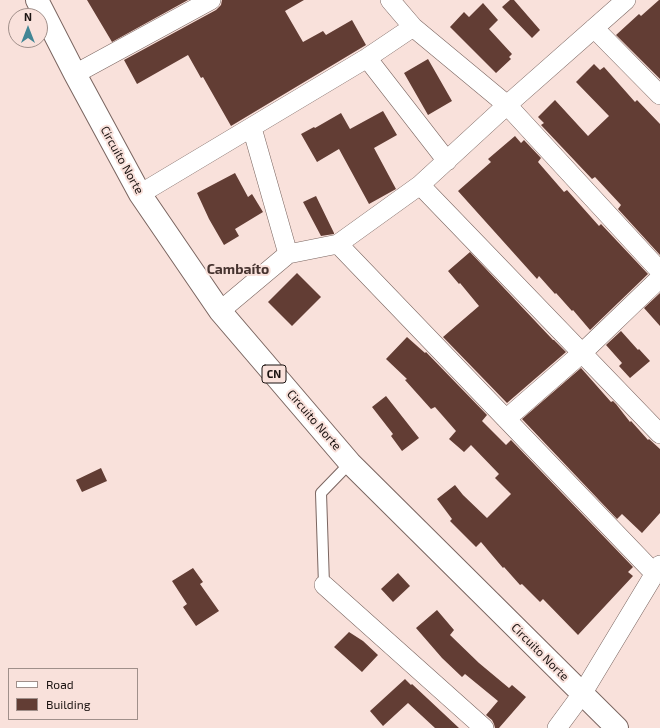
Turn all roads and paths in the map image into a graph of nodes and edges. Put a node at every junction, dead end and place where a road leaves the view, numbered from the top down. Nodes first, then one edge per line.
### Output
1 (37, 0) edge
2 (211, 0) edge
3 (390, 0) edge
4 (626, 0) edge
5 (413, 27) junction
6 (594, 28) junction
7 (367, 58) junction
8 (75, 74) junction
9 (660, 95) edge
10 (507, 105) junction
11 (252, 128) junction
12 (446, 161) junction
13 (420, 185) junction
14 (140, 194) junction
15 (338, 244) junction
16 (288, 254) junction
17 (660, 271) edge
18 (660, 278) edge
19 (220, 311) junction
20 (582, 352) junction
21 (506, 419) junction
22 (660, 434) edge
23 (350, 463) junction
24 (658, 570) edge
25 (324, 586) joint
26 (582, 694) junction
27 (484, 728) edge
28 (557, 728) edge
29 (617, 728) edge

1 - 8 main road, Circuito Norte / CN
2 - 8 street
3 - 5 street
4 - 6 street
5 - 7 street
5 - 10 street
6 - 9 street
6 - 10 street
7 - 11 street
7 - 12 street
8 - 14 main road, Circuito Norte / CN
10 - 12 street
10 - 17 street
11 - 14 street
11 - 16 street
12 - 13 street
13 - 15 street
13 - 20 street
14 - 19 main road, Circuito Norte / CN
15 - 16 street
15 - 21 street
16 - 19 street
18 - 20 street
19 - 23 main road, Circuito Norte / CN
20 - 21 street
20 - 22 street
21 - 24 street
23 - 25 lane
23 - 26 main road, Circuito Norte / CN
24 - 26 street
25 - 27 street
26 - 28 street
26 - 29 main road, Circuito Norte / CN

